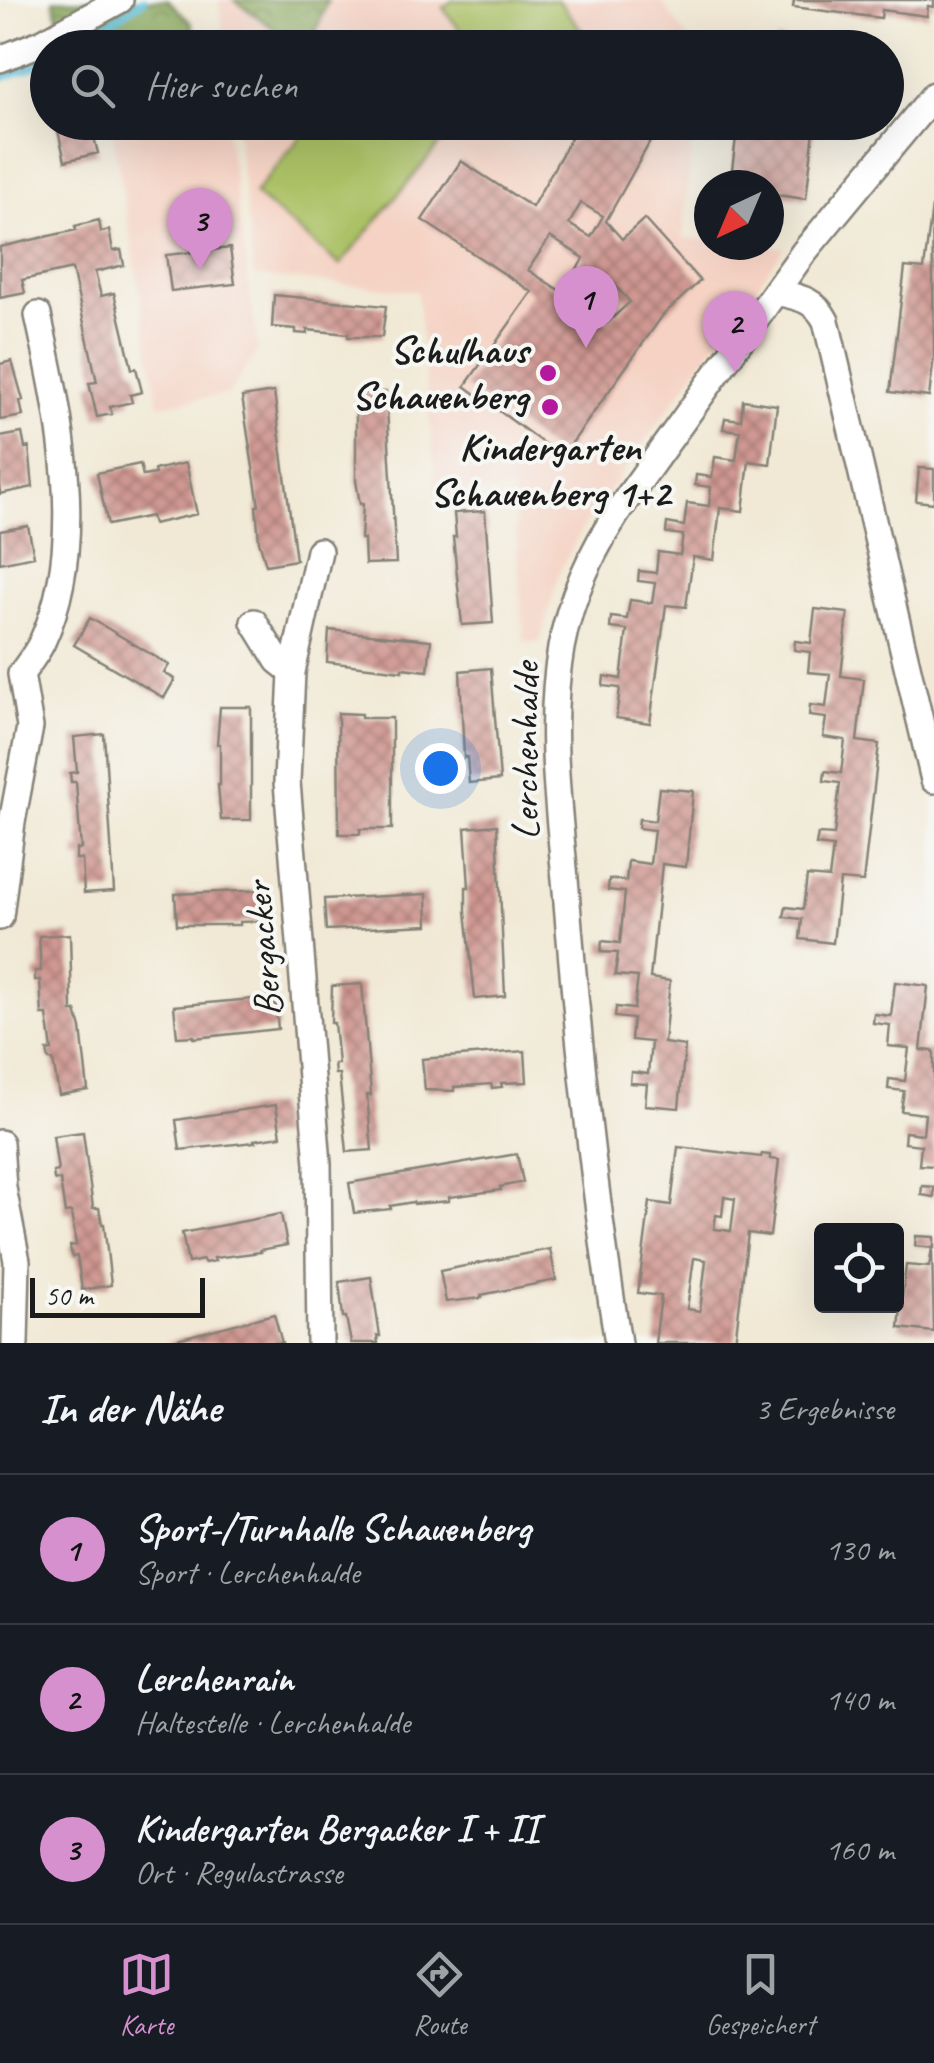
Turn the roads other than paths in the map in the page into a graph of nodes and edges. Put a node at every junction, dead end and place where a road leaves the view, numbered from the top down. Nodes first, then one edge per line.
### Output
1 (120, 0) edge
2 (64, 30) edge
3 (30, 47) edge
4 (0, 59) edge
5 (934, 95) edge
6 (904, 131) edge
7 (897, 140) edge
8 (776, 292) junction
9 (38, 315) dead end
10 (319, 551) dead end
11 (254, 622) dead end
12 (292, 672) junction
13 (11, 673) edge
14 (934, 780) edge
15 (0, 917) edge
16 (0, 1142) edge
17 (15, 1343) edge
18 (320, 1343) edge
19 (618, 1343) edge

1 - 2 street
3 - 4 street
5 - 6 street, Lerchenhalde
7 - 8 street, Lerchenhalde
8 - 14 street
8 - 19 street, Lerchenhalde
9 - 13 street
10 - 12 street, Bergacker
11 - 12 street
12 - 18 street, Bergacker
13 - 15 street
16 - 17 street

